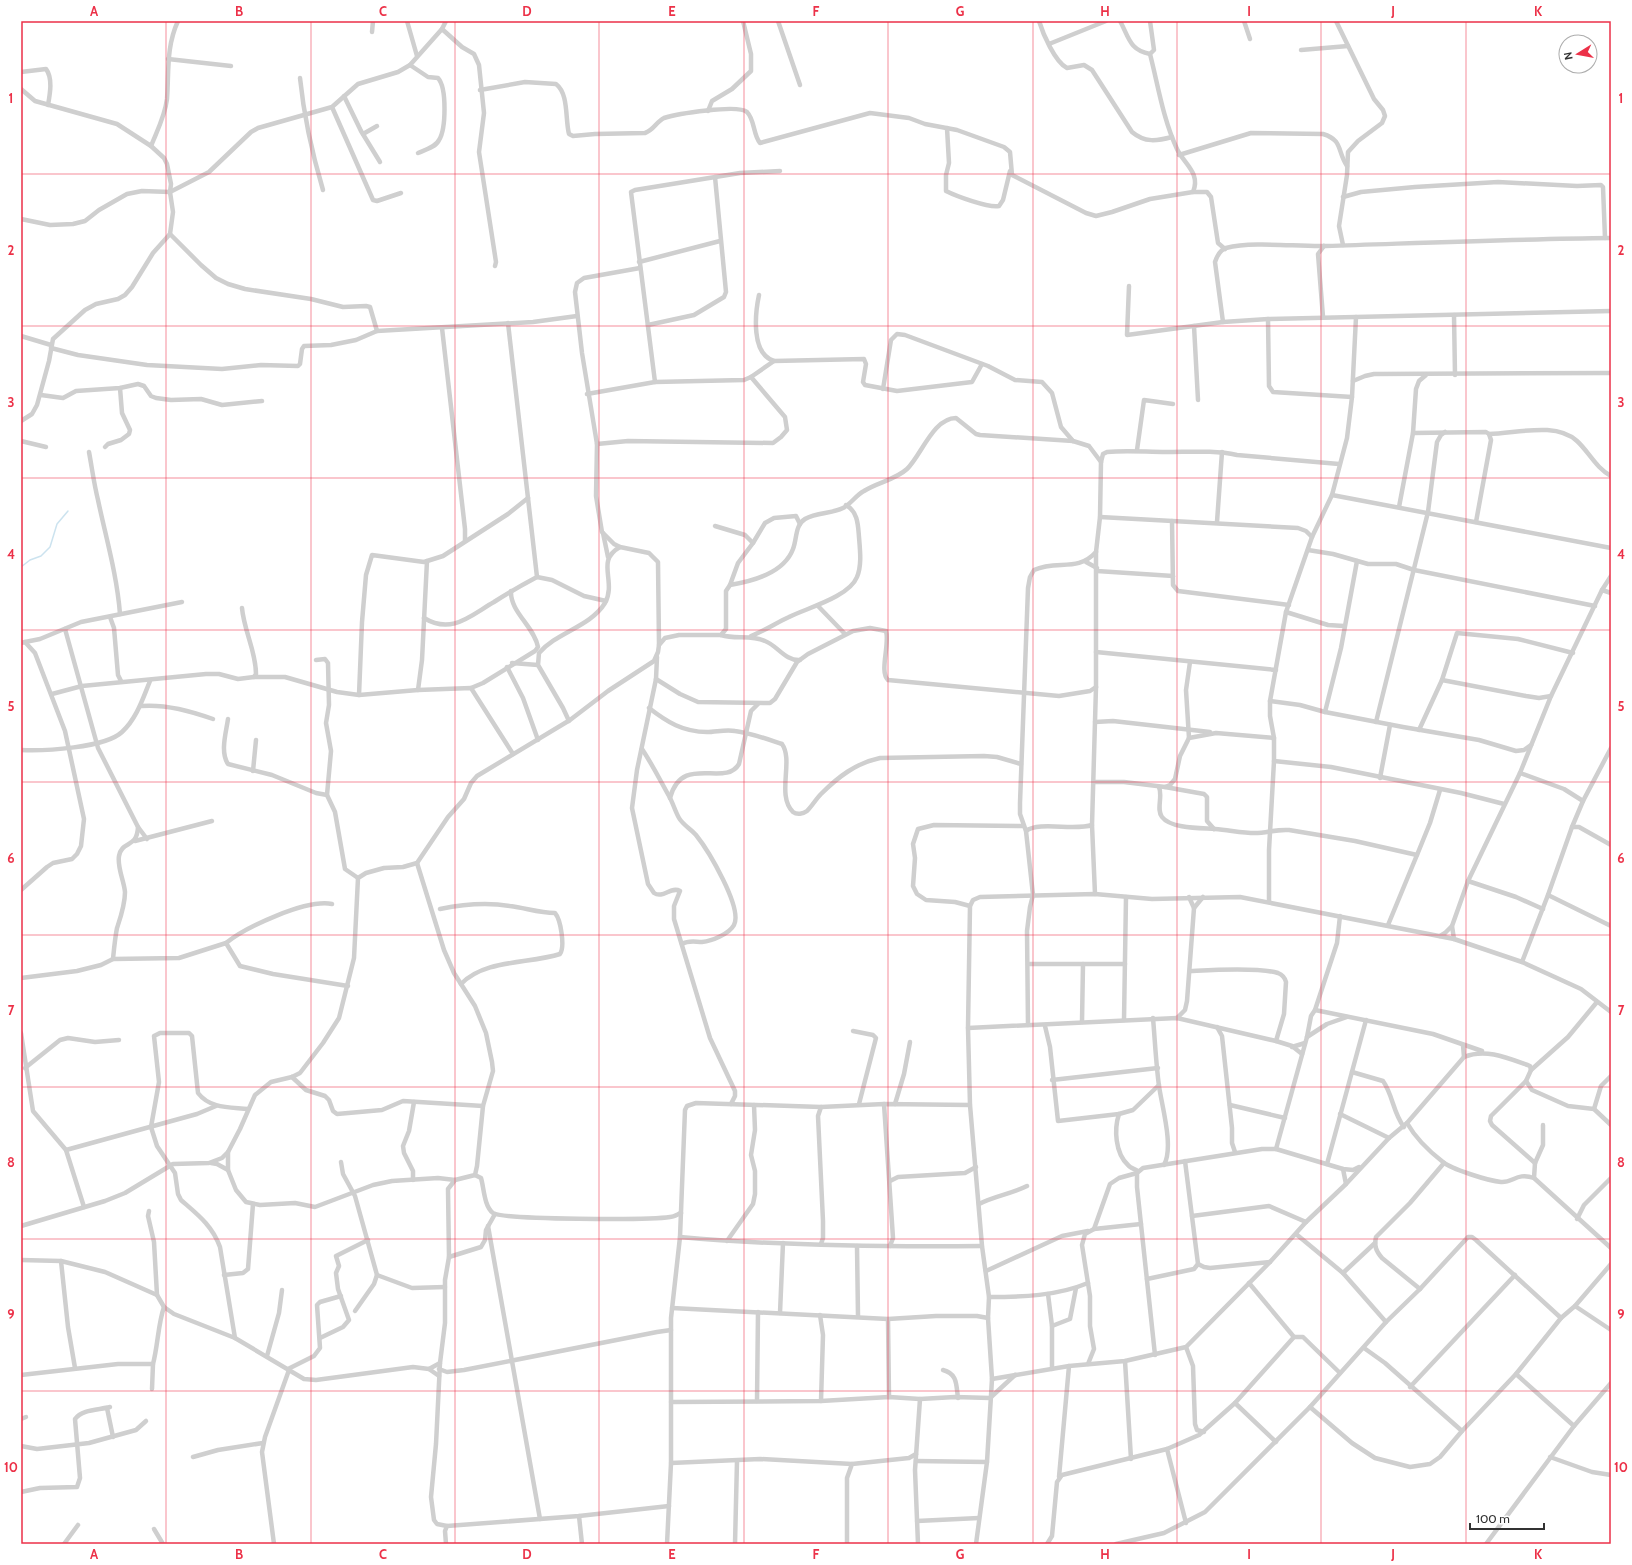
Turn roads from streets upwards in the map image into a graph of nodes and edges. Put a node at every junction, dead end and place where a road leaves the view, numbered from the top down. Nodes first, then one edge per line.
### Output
1 (178, 21) edge
2 (373, 21) edge
3 (407, 21) edge
4 (446, 21) edge
5 (743, 21) edge
6 (778, 21) edge
7 (1039, 21) edge
8 (1106, 21) edge
9 (1120, 21) edge
10 (1150, 21) edge
11 (1244, 21) edge
12 (1336, 21) edge
13 (442, 29) junction
14 (372, 32) dead end
15 (1250, 39) dead end
16 (1049, 44) junction
17 (1348, 46) junction
18 (1301, 50) dead end
19 (1150, 54) junction
20 (417, 56) junction
21 (168, 58) junction
22 (410, 65) junction
23 (231, 66) dead end
24 (21, 72) edge
25 (300, 78) dead end
26 (800, 85) dead end
27 (21, 89) edge
28 (480, 90) junction
29 (344, 96) junction
30 (48, 105) junction
31 (332, 107) junction
32 (708, 111) junction
33 (304, 114) junction
34 (377, 126) dead end
35 (947, 128) junction
36 (363, 134) junction
37 (1172, 137) junction
38 (151, 146) junction
39 (418, 154) dead end
40 (1180, 155) junction
41 (380, 162) dead end
42 (1348, 168) junction
43 (780, 171) dead end
44 (1010, 171) junction
45 (715, 178) junction
46 (323, 190) dead end
47 (170, 192) junction
48 (401, 192) dead end
49 (1193, 192) junction
50 (1342, 197) junction
51 (21, 219) edge
52 (170, 234) junction
53 (1605, 238) junction
54 (1611, 238) edge
55 (720, 241) junction
56 (1343, 245) junction
57 (1312, 246) junction
58 (1324, 246) junction
59 (1225, 249) junction
60 (1318, 254) junction
61 (639, 262) junction
62 (495, 266) dead end
63 (640, 268) junction
64 (1129, 286) dead end
65 (759, 295) dead end
66 (1611, 311) edge
67 (1454, 315) junction
68 (578, 316) junction
69 (1323, 317) junction
70 (1356, 317) junction
71 (1268, 319) junction
72 (1223, 322) junction
73 (508, 323) junction
74 (648, 325) junction
75 (1194, 326) junction
76 (442, 328) junction
77 (377, 331) junction
78 (21, 336) edge
79 (51, 347) junction
80 (774, 361) junction
81 (982, 364) junction
82 (1611, 373) edge
83 (1426, 375) junction
84 (1455, 375) junction
85 (751, 378) junction
86 (1353, 381) junction
87 (655, 382) junction
88 (120, 388) junction
89 (883, 389) junction
90 (587, 394) junction
91 (41, 395) junction
92 (1352, 397) junction
93 (1198, 400) dead end
94 (262, 401) dead end
95 (1173, 404) dead end
96 (21, 421) edge
97 (1445, 432) junction
98 (1413, 433) junction
99 (1489, 434) junction
100 (1073, 441) junction
101 (21, 442) edge
102 (597, 444) junction
103 (46, 447) dead end
104 (104, 447) dead end
105 (1137, 450) junction
106 (89, 452) dead end
107 (1222, 452) junction
108 (1101, 462) junction
109 (1339, 464) junction
110 (1611, 476) edge
111 (1332, 495) junction
112 (528, 498) junction
113 (846, 505) junction
114 (1399, 507) junction
115 (1428, 512) junction
116 (1100, 517) junction
117 (1172, 521) junction
118 (1217, 522) junction
119 (1476, 522) junction
120 (800, 524) junction
121 (715, 526) dead end
122 (602, 532) junction
123 (1312, 537) junction
124 (464, 541) junction
125 (753, 543) junction
126 (620, 547) junction
127 (1611, 548) edge
128 (1308, 550) junction
129 (1096, 552) junction
130 (608, 557) junction
131 (428, 561) junction
132 (1356, 561) junction
133 (1086, 562) junction
134 (1097, 570) junction
135 (1414, 570) junction
136 (1173, 576) junction
137 (1611, 576) edge
138 (537, 577) junction
139 (730, 585) junction
140 (1602, 590) junction
141 (511, 591) junction
142 (1611, 593) edge
143 (606, 601) junction
144 (182, 602) dead end
145 (1289, 605) junction
146 (818, 606) junction
147 (1595, 606) junction
148 (242, 608) dead end
149 (1286, 612) junction
150 (120, 614) junction
151 (110, 617) junction
152 (424, 618) junction
153 (1344, 626) junction
154 (65, 629) junction
155 (845, 634) junction
156 (721, 635) junction
157 (751, 636) junction
158 (23, 642) edge
159 (659, 645) junction
160 (1096, 652) junction
161 (1573, 653) junction
162 (657, 655) junction
163 (316, 660) dead end
164 (800, 660) junction
165 (1190, 662) junction
166 (512, 664) junction
167 (538, 665) junction
168 (507, 667) junction
169 (1276, 670) junction
170 (254, 677) junction
171 (656, 680) junction
172 (1442, 680) junction
173 (120, 681) junction
174 (150, 681) junction
175 (82, 686) junction
176 (1096, 687) junction
177 (471, 688) junction
178 (328, 690) junction
179 (418, 690) junction
180 (52, 694) junction
181 (1025, 694) junction
182 (359, 695) junction
183 (1551, 696) junction
184 (1270, 701) junction
185 (744, 703) junction
186 (758, 704) junction
187 (141, 706) junction
188 (649, 708) junction
189 (751, 712) junction
190 (1325, 712) junction
191 (213, 719) dead end
192 (228, 719) dead end
193 (569, 721) junction
194 (1095, 722) junction
195 (1376, 722) junction
196 (1390, 725) junction
197 (1189, 730) junction
198 (1419, 730) junction
199 (746, 732) junction
200 (1216, 733) junction
201 (1189, 738) junction
202 (1274, 738) junction
203 (256, 740) dead end
204 (538, 740) junction
205 (97, 742) junction
206 (1531, 745) junction
207 (70, 747) junction
208 (1611, 748) edge
209 (642, 749) junction
210 (21, 750) edge
211 (513, 754) junction
212 (1274, 761) junction
213 (1022, 764) junction
214 (253, 771) junction
215 (1520, 773) junction
216 (1380, 778) junction
217 (1094, 782) junction
218 (1159, 787) junction
219 (1164, 787) junction
220 (1440, 790) junction
221 (327, 795) junction
222 (670, 798) junction
223 (1583, 801) junction
224 (1504, 804) junction
225 (212, 821) dead end
226 (1092, 825) junction
227 (1023, 826) junction
228 (138, 827) junction
229 (1572, 827) junction
230 (1214, 829) junction
231 (1270, 830) junction
232 (1026, 831) junction
233 (147, 839) junction
234 (135, 841) junction
235 (1611, 845) edge
236 (1418, 855) junction
237 (417, 862) junction
238 (358, 878) junction
239 (1468, 881) junction
240 (21, 890) edge
241 (1095, 894) junction
242 (1033, 895) junction
243 (1548, 895) junction
244 (1126, 897) junction
245 (1189, 897) junction
246 (1203, 897) junction
247 (1269, 902) junction
248 (332, 904) dead end
249 (970, 906) junction
250 (1194, 908) junction
251 (440, 909) dead end
252 (1543, 909) junction
253 (1340, 916) junction
254 (1388, 925) junction
255 (1452, 926) junction
256 (1611, 926) edge
257 (1439, 936) junction
258 (1454, 939) junction
259 (226, 943) junction
260 (682, 944) junction
261 (113, 959) junction
262 (1522, 962) junction
263 (1028, 964) junction
264 (1084, 964) junction
265 (1125, 964) junction
266 (1190, 971) junction
267 (21, 978) edge
268 (461, 984) junction
269 (348, 986) junction
270 (1597, 1002) junction
271 (1315, 1010) junction
272 (1611, 1012) edge
273 (1347, 1017) junction
274 (1153, 1018) junction
275 (1177, 1018) junction
276 (1124, 1020) junction
277 (1366, 1020) junction
278 (1082, 1022) junction
279 (1028, 1025) junction
280 (1045, 1026) junction
281 (1217, 1027) junction
282 (968, 1028) junction
283 (1229, 1030) junction
284 (853, 1031) dead end
285 (21, 1033) edge
286 (1222, 1036) junction
287 (1307, 1037) junction
288 (119, 1040) dead end
289 (1276, 1041) junction
290 (910, 1042) dead end
291 (1305, 1043) junction
292 (1463, 1044) junction
293 (1292, 1047) junction
294 (1484, 1052) junction
295 (1302, 1054) junction
296 (1464, 1058) junction
297 (26, 1068) junction
298 (1158, 1068) junction
299 (1531, 1070) junction
300 (1352, 1072) junction
301 (1611, 1076) edge
302 (292, 1078) junction
303 (1052, 1080) junction
304 (1526, 1081) junction
305 (1159, 1085) junction
306 (414, 1102) junction
307 (731, 1104) junction
308 (859, 1104) junction
309 (884, 1104) junction
310 (895, 1104) junction
311 (754, 1105) junction
312 (970, 1105) junction
313 (1230, 1105) junction
314 (216, 1106) junction
315 (483, 1106) junction
316 (821, 1107) junction
317 (248, 1109) junction
318 (1594, 1109) junction
319 (1119, 1114) junction
320 (1340, 1114) junction
321 (1285, 1118) junction
322 (1405, 1125) junction
323 (1542, 1125) dead end
324 (1611, 1125) edge
325 (151, 1127) junction
326 (1389, 1138) junction
327 (1276, 1149) junction
328 (66, 1150) junction
329 (228, 1152) junction
330 (1236, 1152) junction
331 (1185, 1161) junction
332 (341, 1162) dead end
333 (210, 1163) junction
334 (1444, 1163) junction
335 (1535, 1163) junction
336 (1327, 1164) junction
337 (169, 1165) junction
338 (1164, 1165) junction
339 (1362, 1166) junction
340 (976, 1167) junction
341 (1343, 1169) junction
342 (228, 1170) junction
343 (1138, 1172) junction
344 (475, 1175) junction
345 (1534, 1178) junction
346 (1611, 1178) edge
347 (413, 1180) junction
348 (455, 1180) junction
349 (890, 1180) junction
350 (1346, 1184) junction
351 (1027, 1186) dead end
352 (352, 1192) junction
353 (253, 1204) junction
354 (979, 1204) junction
355 (84, 1206) junction
356 (149, 1211) dead end
357 (681, 1213) junction
358 (495, 1214) junction
359 (1192, 1216) junction
360 (1577, 1219) junction
361 (1306, 1222) junction
362 (1141, 1224) junction
363 (21, 1226) edge
364 (488, 1226) junction
365 (1091, 1230) junction
366 (1078, 1232) junction
367 (1296, 1234) junction
368 (680, 1237) junction
369 (1083, 1239) junction
370 (368, 1240) junction
371 (727, 1241) junction
372 (783, 1243) junction
373 (1375, 1243) junction
374 (821, 1244) junction
375 (857, 1246) junction
376 (890, 1246) junction
377 (982, 1246) junction
378 (1611, 1248) edge
379 (449, 1257) junction
380 (21, 1260) edge
381 (61, 1261) junction
382 (1270, 1262) junction
383 (1198, 1264) junction
384 (1611, 1264) edge
385 (986, 1271) junction
386 (1343, 1273) junction
387 (224, 1275) junction
388 (377, 1275) junction
389 (1515, 1275) junction
390 (1147, 1279) junction
391 (1088, 1283) junction
392 (1249, 1283) junction
393 (445, 1287) junction
394 (1076, 1288) junction
395 (1420, 1289) junction
396 (282, 1290) dead end
397 (1048, 1294) junction
398 (157, 1295) junction
399 (341, 1296) junction
400 (989, 1297) junction
401 (1575, 1306) junction
402 (164, 1307) junction
403 (672, 1308) junction
404 (355, 1311) dead end
405 (758, 1312) junction
406 (780, 1313) junction
407 (820, 1315) junction
408 (858, 1316) junction
409 (988, 1318) junction
410 (1561, 1318) junction
411 (888, 1319) junction
412 (1386, 1322) junction
413 (1052, 1326) junction
414 (671, 1330) junction
415 (1611, 1330) edge
416 (1294, 1336) junction
417 (235, 1338) junction
418 (320, 1338) junction
419 (1186, 1347) junction
420 (1364, 1348) junction
421 (1155, 1355) junction
422 (267, 1356) junction
423 (512, 1360) junction
424 (1125, 1360) junction
425 (440, 1363) junction
426 (153, 1364) junction
427 (1088, 1364) junction
428 (1069, 1366) junction
429 (75, 1368) junction
430 (429, 1369) junction
431 (1052, 1369) junction
432 (289, 1370) junction
433 (439, 1370) junction
434 (943, 1370) dead end
435 (1340, 1373) junction
436 (1516, 1374) junction
437 (21, 1375) edge
438 (1015, 1375) junction
439 (439, 1376) junction
440 (992, 1379) junction
441 (1611, 1383) edge
442 (1410, 1387) junction
443 (152, 1389) dead end
444 (889, 1397) junction
445 (958, 1398) junction
446 (990, 1398) junction
447 (920, 1399) junction
448 (757, 1401) junction
449 (821, 1401) junction
450 (670, 1402) junction
451 (1235, 1403) junction
452 (1310, 1407) junction
453 (146, 1421) dead end
454 (1574, 1426) junction
455 (1462, 1430) junction
456 (1204, 1432) junction
457 (113, 1437) junction
458 (1276, 1442) junction
459 (263, 1443) junction
460 (76, 1445) junction
461 (21, 1446) edge
462 (1167, 1449) junction
463 (916, 1454) junction
464 (193, 1457) dead end
465 (1550, 1457) junction
466 (1131, 1459) junction
467 (736, 1461) junction
468 (916, 1461) junction
469 (987, 1462) junction
470 (671, 1463) junction
471 (852, 1464) junction
472 (1611, 1475) edge
473 (1059, 1477) junction
474 (21, 1492) edge
475 (669, 1506) junction
476 (579, 1516) junction
477 (979, 1518) junction
478 (540, 1519) junction
479 (917, 1520) junction
480 (1186, 1523) junction
481 (78, 1525) dead end
482 (447, 1526) junction
483 (154, 1529) dead end
484 (64, 1544) edge
485 (163, 1544) edge
486 (274, 1544) edge
487 (446, 1544) edge
488 (582, 1544) edge
489 (667, 1544) edge
490 (735, 1544) edge
491 (847, 1544) edge
492 (918, 1544) edge
493 (976, 1544) edge
494 (1047, 1544) edge
495 (1116, 1544) edge
496 (1486, 1544) edge

1 - 21 street
2 - 14 street
3 - 20 street
4 - 13 street
5 - 32 street
6 - 26 street
7 - 16 street
8 - 16 street
9 - 19 street
10 - 19 street
11 - 15 street
12 - 17 street
13 - 20 street
13 - 28 street
16 - 37 street
17 - 18 street
17 - 42 street
19 - 37 street
20 - 22 street
21 - 23 street
21 - 38 street
22 - 29 street
22 - 39 street
24 - 30 street
25 - 33 street
27 - 30 street
28 - 32 street
28 - 62 street
29 - 31 street
29 - 36 street
30 - 38 street
31 - 33 street
31 - 48 street
32 - 35 street
33 - 46 street
33 - 47 street
34 - 36 street
35 - 44 street
35 - 44 street
36 - 41 street
37 - 40 street
38 - 47 street
40 - 42 street
40 - 49 street
42 - 50 street
43 - 45 street
44 - 49 street
45 - 55 street
45 - 61 street
47 - 51 street
47 - 52 street
49 - 59 street
50 - 53 street
50 - 56 street
52 - 77 street
52 - 79 street
53 - 54 street
53 - 56 street
55 - 61 street
55 - 74 street
56 - 58 street
57 - 58 street
57 - 59 street
57 - 60 street
58 - 60 street
59 - 72 street
60 - 69 street
61 - 63 street
63 - 68 street
63 - 74 street
64 - 75 street
65 - 80 street
66 - 67 street
67 - 70 street
67 - 84 street
68 - 73 street
68 - 90 street
69 - 70 street
69 - 71 street
70 - 86 street
71 - 72 street
71 - 92 street
72 - 75 street
73 - 76 street
73 - 112 street
74 - 87 street
75 - 93 street
76 - 77 street
76 - 124 street
77 - 79 street
78 - 79 street
79 - 91 street
80 - 85 street
80 - 89 street
81 - 89 street
81 - 89 street
81 - 100 street
82 - 84 street
83 - 84 street
83 - 86 street
83 - 98 street
85 - 87 street
85 - 102 street
86 - 92 street
87 - 90 street
88 - 91 street
88 - 94 street
88 - 104 street
90 - 102 street
91 - 96 street
92 - 109 street
95 - 105 street
97 - 98 street
97 - 99 street
97 - 115 street
98 - 114 street
99 - 110 street
99 - 119 street
100 - 108 street
100 - 113 street
101 - 103 street
102 - 122 street
105 - 107 street
105 - 108 street
106 - 150 street
107 - 109 street
107 - 118 street
108 - 116 street
109 - 111 street
111 - 114 street
111 - 123 street
112 - 124 street
112 - 138 street
113 - 120 street
113 - 146 street
114 - 115 street
115 - 119 street
115 - 135 street
116 - 117 street
116 - 129 street
117 - 118 street
117 - 136 street
118 - 123 street
119 - 127 street
120 - 125 street
120 - 139 street
121 - 125 street
122 - 126 street
122 - 130 street
123 - 128 street
124 - 131 street
125 - 139 street
126 - 130 street
126 - 159 street
128 - 132 street
128 - 145 street
129 - 133 street
129 - 134 street
130 - 143 street
131 - 152 street
131 - 182 street
132 - 135 street
132 - 153 street
133 - 134 street
133 - 181 street
134 - 136 street
134 - 160 street
135 - 147 street
135 - 195 street
136 - 145 street
137 - 140 street
138 - 141 street
138 - 143 street
139 - 156 street
140 - 142 street
140 - 147 street
141 - 152 street
141 - 166 street
143 - 167 street
144 - 150 street
145 - 149 street
146 - 155 street
146 - 157 street
147 - 161 street
148 - 170 street
149 - 153 street
149 - 169 street
150 - 151 street
151 - 154 street
151 - 173 street
152 - 179 street
153 - 190 street
154 - 158 street
154 - 175 street
155 - 164 street
155 - 181 street
156 - 157 street
156 - 159 street
157 - 164 street
158 - 180 street
159 - 162 street
160 - 165 street
160 - 176 street
161 - 172 street
161 - 183 street
162 - 171 street
162 - 193 street
163 - 178 street
164 - 186 street
165 - 169 street
165 - 197 street
166 - 167 street
166 - 168 street
167 - 193 street
168 - 177 street
168 - 204 street
169 - 184 street
170 - 174 street
170 - 178 street
171 - 185 street
171 - 188 street
172 - 183 street
172 - 198 street
173 - 174 street
173 - 175 street
174 - 187 street
175 - 180 street
175 - 205 street
176 - 181 street
176 - 194 street
177 - 179 street
177 - 211 street
178 - 182 street
178 - 221 street
179 - 182 street
180 - 207 street
181 - 213 street
183 - 206 street
184 - 190 street
184 - 202 street
185 - 186 street
185 - 189 street
186 - 189 street
187 - 191 street
187 - 205 street
188 - 199 street
188 - 209 street
189 - 199 street
190 - 195 street
192 - 214 street
193 - 204 street
194 - 197 street
194 - 217 street
195 - 196 street
196 - 198 street
196 - 216 street
197 - 200 street
197 - 201 street
198 - 206 street
199 - 213 street
199 - 222 street
200 - 201 street
200 - 202 street
201 - 219 street
202 - 212 street
203 - 214 street
204 - 211 street
205 - 207 street
205 - 228 street
206 - 215 street
207 - 210 street
207 - 240 street
208 - 223 street
209 - 222 street
209 - 260 street
211 - 237 street
212 - 216 street
212 - 231 street
213 - 227 street
214 - 221 street
215 - 223 street
215 - 224 street
216 - 220 street
217 - 218 street
217 - 226 street
218 - 219 street
218 - 230 street
219 - 230 street
220 - 224 street
220 - 236 street
221 - 238 street
222 - 260 street
223 - 229 street
224 - 239 street
225 - 233 street
226 - 232 street
226 - 241 street
227 - 232 street
227 - 249 street
228 - 233 street
228 - 234 street
229 - 235 street
229 - 243 street
230 - 231 street
231 - 236 street
231 - 247 street
232 - 242 street
233 - 234 street
234 - 261 street
236 - 254 street
237 - 238 street
237 - 268 street
238 - 269 street
239 - 252 street
239 - 255 street
241 - 242 street
241 - 244 street
242 - 249 street
242 - 263 street
243 - 252 street
243 - 256 street
244 - 245 street
244 - 265 street
245 - 246 street
245 - 250 street
246 - 247 street
246 - 250 street
247 - 253 street
248 - 259 street
249 - 282 street
250 - 266 street
251 - 268 street
252 - 262 street
253 - 254 street
253 - 271 street
254 - 257 street
255 - 257 street
255 - 258 street
257 - 258 street
258 - 262 street
259 - 261 street
259 - 269 street
260 - 307 street
261 - 267 street
262 - 270 street
263 - 264 street
263 - 279 street
264 - 265 street
264 - 278 street
265 - 276 street
266 - 275 street
266 - 289 street
268 - 315 street
269 - 302 street
270 - 272 street
270 - 299 street
271 - 273 street
271 - 287 street
273 - 277 street
273 - 287 street
274 - 275 street
274 - 276 street
274 - 298 street
275 - 281 street
276 - 278 street
277 - 292 street
277 - 300 street
278 - 280 street
279 - 280 street
279 - 282 street
280 - 303 street
281 - 283 street
281 - 286 street
282 - 312 street
283 - 286 street
283 - 289 street
284 - 308 street
285 - 297 street
286 - 313 street
287 - 291 street
288 - 297 street
289 - 293 street
290 - 310 street
291 - 293 street
291 - 295 street
292 - 294 street
292 - 296 street
293 - 295 street
294 - 296 street
294 - 299 street
295 - 321 street
296 - 322 street
297 - 328 street
298 - 303 street
298 - 305 street
299 - 304 street
300 - 320 street
300 - 322 street
301 - 318 street
302 - 306 street
302 - 317 street
303 - 319 street
304 - 318 street
304 - 335 street
305 - 319 street
305 - 338 street
306 - 315 street
306 - 347 street
307 - 311 street
307 - 357 street
308 - 309 street
308 - 316 street
309 - 310 street
309 - 349 street
310 - 312 street
311 - 316 street
311 - 371 street
312 - 340 street
313 - 321 street
313 - 330 street
314 - 317 street
314 - 325 street
314 - 325 street
315 - 344 street
316 - 374 street
317 - 329 street
318 - 324 street
319 - 343 street
320 - 326 street
320 - 336 street
321 - 327 street
322 - 326 street
322 - 334 street
323 - 335 street
325 - 328 street
325 - 337 street
326 - 339 street
327 - 330 street
327 - 336 street
328 - 355 street
329 - 333 street
329 - 342 street
330 - 331 street
331 - 338 street
331 - 359 street
332 - 352 street
333 - 337 street
333 - 342 street
334 - 345 street
334 - 373 street
335 - 345 street
336 - 341 street
337 - 355 street
337 - 387 street
338 - 343 street
339 - 341 street
339 - 350 street
340 - 349 street
340 - 354 street
341 - 350 street
342 - 353 street
343 - 362 street
343 - 365 street
344 - 348 street
344 - 358 street
345 - 360 street
346 - 360 street
347 - 348 street
347 - 352 street
348 - 379 street
349 - 376 street
350 - 361 street
351 - 354 street
352 - 353 street
352 - 370 street
353 - 387 street
354 - 377 street
355 - 363 street
356 - 398 street
357 - 358 street
357 - 368 street
358 - 364 street
359 - 361 street
359 - 383 street
360 - 378 street
361 - 367 street
362 - 365 street
362 - 390 street
364 - 379 street
364 - 423 street
365 - 366 street
365 - 369 street
366 - 369 street
366 - 385 street
367 - 382 street
367 - 386 street
368 - 371 street
368 - 403 street
369 - 391 street
370 - 388 street
370 - 399 street
371 - 372 street
372 - 374 street
372 - 406 street
373 - 386 street
373 - 395 street
374 - 375 street
375 - 376 street
375 - 408 street
376 - 377 street
377 - 385 street
379 - 393 street
380 - 381 street
381 - 398 street
381 - 429 street
382 - 383 street
382 - 392 street
383 - 390 street
384 - 401 street
385 - 400 street
386 - 412 street
387 - 417 street
388 - 393 street
388 - 404 street
389 - 395 street
389 - 410 street
389 - 442 street
390 - 421 street
391 - 394 street
391 - 427 street
392 - 416 street
392 - 419 street
393 - 425 street
394 - 397 street
394 - 413 street
395 - 412 street
396 - 422 street
397 - 400 street
397 - 413 street
398 - 402 street
399 - 418 street
399 - 418 street
400 - 409 street
401 - 410 street
401 - 415 street
402 - 417 street
402 - 426 street
403 - 405 street
403 - 414 street
405 - 406 street
405 - 448 street
406 - 407 street
407 - 408 street
407 - 449 street
408 - 411 street
409 - 411 street
409 - 440 street
410 - 436 street
411 - 444 street
412 - 420 street
413 - 431 street
414 - 423 street
414 - 450 street
416 - 435 street
416 - 451 street
417 - 422 street
418 - 432 street
419 - 421 street
419 - 456 street
420 - 435 street
420 - 442 street
421 - 424 street
422 - 432 street
423 - 433 street
423 - 478 street
424 - 427 street
424 - 466 street
425 - 430 street
425 - 433 street
426 - 429 street
426 - 443 street
427 - 428 street
428 - 431 street
428 - 473 street
429 - 437 street
430 - 432 street
430 - 439 street
431 - 438 street
432 - 459 street
433 - 439 street
434 - 445 street
435 - 452 street
436 - 454 street
436 - 455 street
438 - 440 street
438 - 446 street
439 - 482 street
440 - 446 street
441 - 454 street
442 - 455 street
444 - 447 street
444 - 449 street
445 - 446 street
445 - 447 street
446 - 469 street
447 - 463 street
448 - 449 street
448 - 450 street
450 - 470 street
451 - 456 street
451 - 458 street
452 - 455 street
452 - 458 street
453 - 457 street
454 - 465 street
456 - 462 street
457 - 460 street
457 - 460 street
458 - 480 street
459 - 464 street
459 - 486 street
460 - 461 street
460 - 474 street
462 - 466 street
462 - 480 street
463 - 468 street
463 - 471 street
465 - 472 street
465 - 496 street
466 - 473 street
467 - 470 street
467 - 471 street
467 - 490 street
468 - 469 street
468 - 479 street
469 - 477 street
470 - 475 street
471 - 491 street
473 - 494 street
475 - 476 street
475 - 489 street
476 - 478 street
476 - 488 street
477 - 479 street
477 - 493 street
478 - 482 street
479 - 492 street
480 - 495 street
481 - 484 street
482 - 487 street
483 - 485 street

